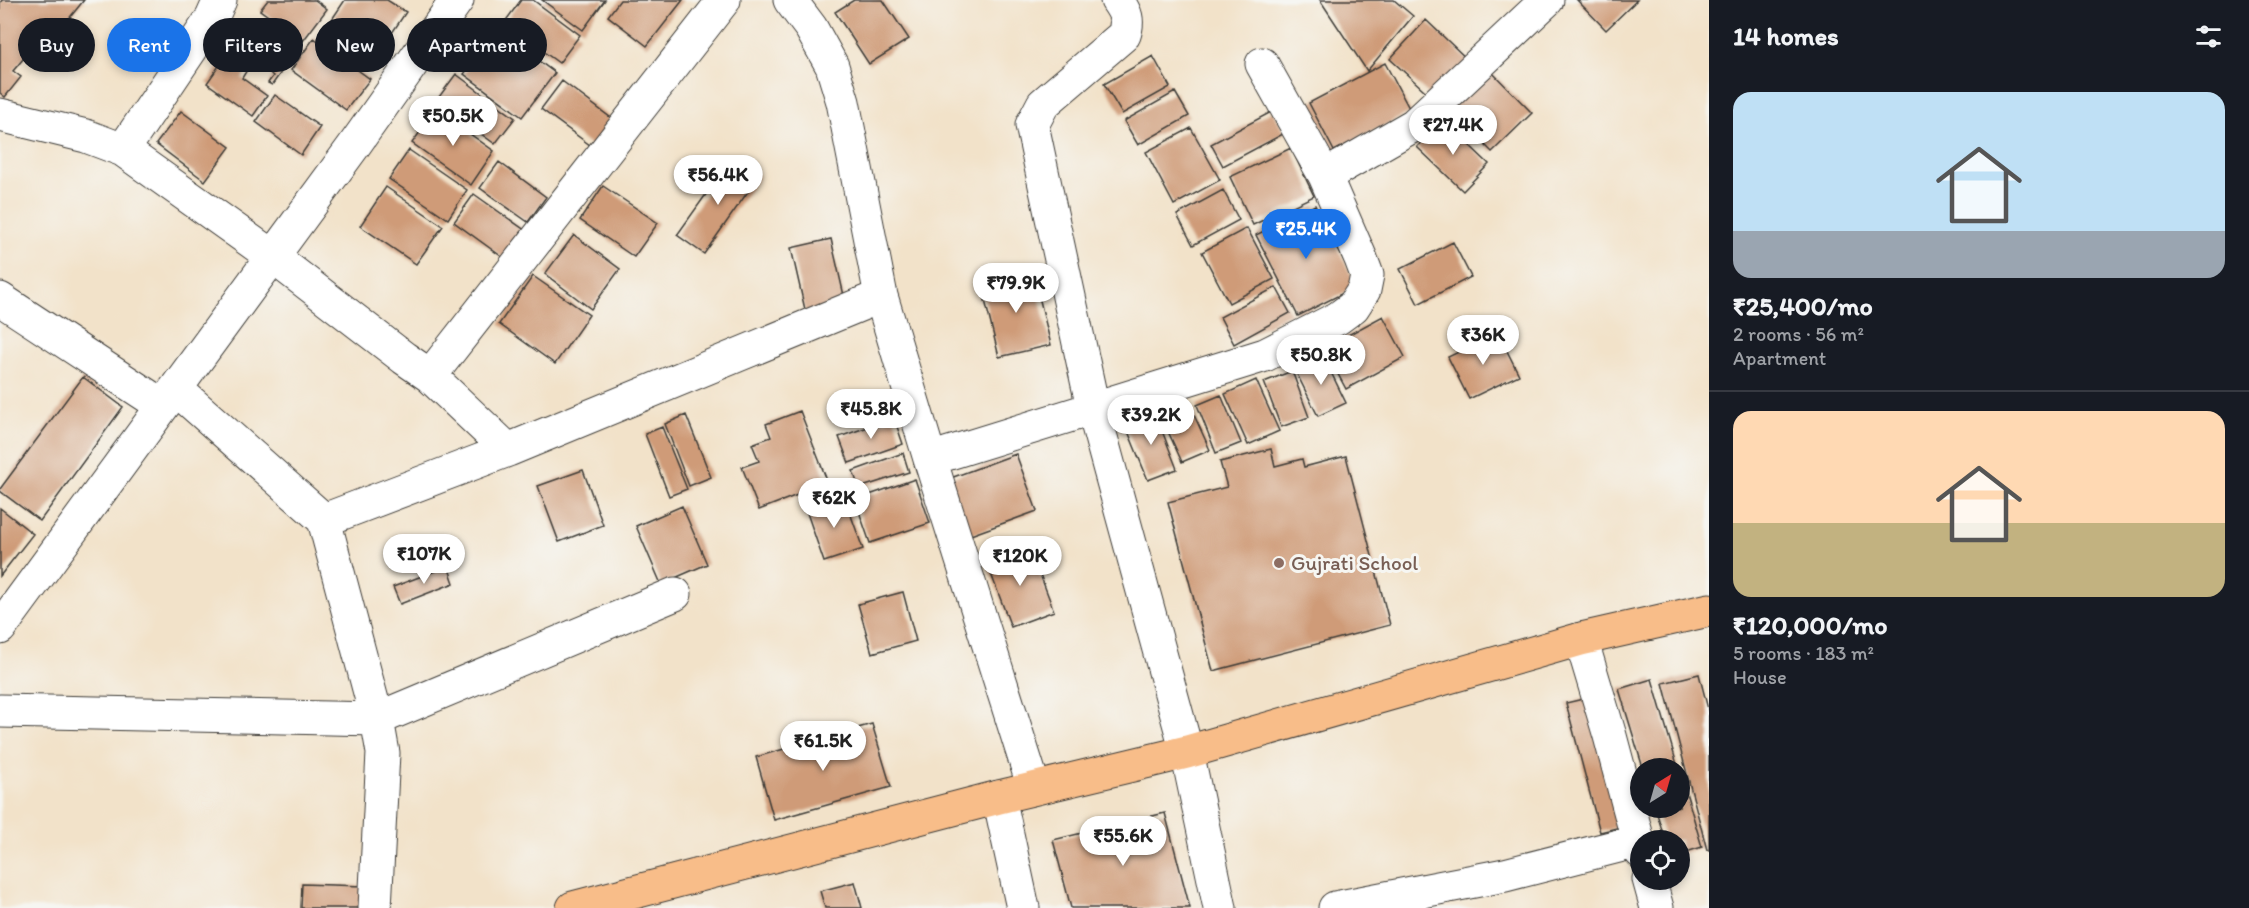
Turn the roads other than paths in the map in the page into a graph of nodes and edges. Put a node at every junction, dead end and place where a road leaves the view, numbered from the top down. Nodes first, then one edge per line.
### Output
1 (220, 0) edge
2 (457, 0) edge
3 (724, 0) edge
4 (790, 0) edge
5 (1117, 0) edge
6 (1547, 0) edge
7 (1262, 64) dead end
8 (0, 115) edge
9 (123, 150) junction
10 (1325, 176) junction
11 (273, 257) junction
12 (881, 296) junction
13 (0, 299) edge
14 (430, 376) junction
15 (169, 397) junction
16 (1093, 408) junction
17 (508, 450) junction
18 (930, 459) junction
19 (324, 520) junction
20 (675, 594) dead end
21 (1709, 610) edge
22 (0, 627) edge
23 (1581, 639) junction
24 (0, 711) edge
25 (377, 719) junction
26 (1187, 752) junction
27 (1034, 788) junction
28 (999, 797) junction
29 (1636, 830) edge
30 (1630, 848) edge
31 (1652, 890) edge
32 (375, 908) edge
33 (573, 908) edge
34 (1023, 908) edge
35 (1220, 908) edge
36 (1335, 908) edge
37 (1657, 908) edge

1 - 9 street
2 - 11 street
3 - 14 street
4 - 12 street
5 - 16 street
6 - 10 street
7 - 10 street
8 - 9 street
9 - 11 street
10 - 16 street
11 - 14 street
11 - 15 street
12 - 17 street
12 - 18 street
13 - 15 street
14 - 17 street
15 - 19 street
15 - 22 street
16 - 18 street
16 - 26 street
17 - 19 street
18 - 27 street
19 - 25 street
20 - 25 street
21 - 23 main road
23 - 26 main road
23 - 29 street
24 - 25 street
25 - 32 street
26 - 27 main road
26 - 35 street
27 - 28 main road
28 - 33 main road
28 - 34 street
30 - 36 street
31 - 37 street

